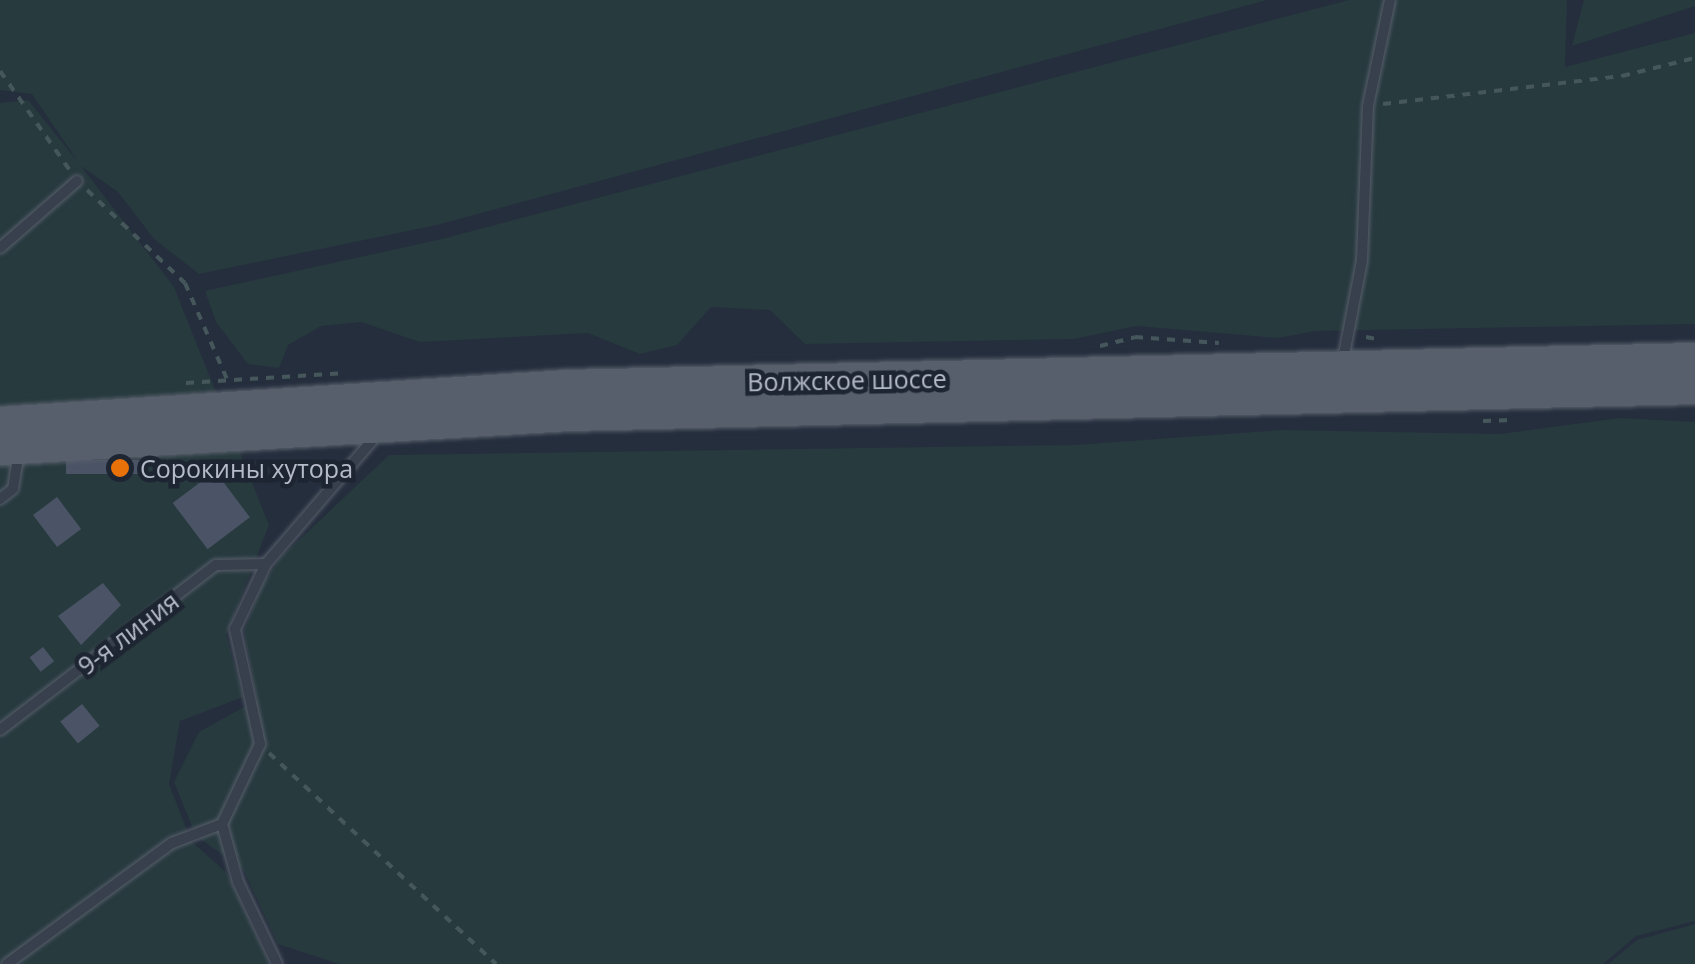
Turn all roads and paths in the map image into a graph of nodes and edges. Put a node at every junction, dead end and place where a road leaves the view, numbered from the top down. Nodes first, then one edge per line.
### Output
1 (1390, 0) edge
2 (1695, 58) edge
3 (0, 71) edge
4 (1368, 106) junction
5 (77, 181) junction
6 (0, 248) edge
7 (1695, 359) edge
8 (1340, 368) junction
9 (1695, 388) edge
10 (234, 403) junction
11 (388, 422) junction
12 (7, 439) edge
13 (0, 499) edge
14 (266, 564) junction
15 (0, 730) edge
16 (260, 744) junction
17 (222, 824) junction
18 (7, 964) edge
19 (277, 964) edge
20 (496, 964) edge

1 - 4 lane
2 - 4 path
3 - 5 path
4 - 8 lane
5 - 6 lane
5 - 10 path
7 - 8 main road, Волжское шоссе
8 - 10 main road, Волжское шоссе
9 - 11 main road, Волжское шоссе
10 - 12 main road, Волжское шоссе
11 - 12 main road, Волжское шоссе
11 - 14 lane
12 - 13 lane
14 - 15 lane, 9-я линия
14 - 16 lane
16 - 17 lane
16 - 20 path
17 - 18 lane
17 - 19 lane

